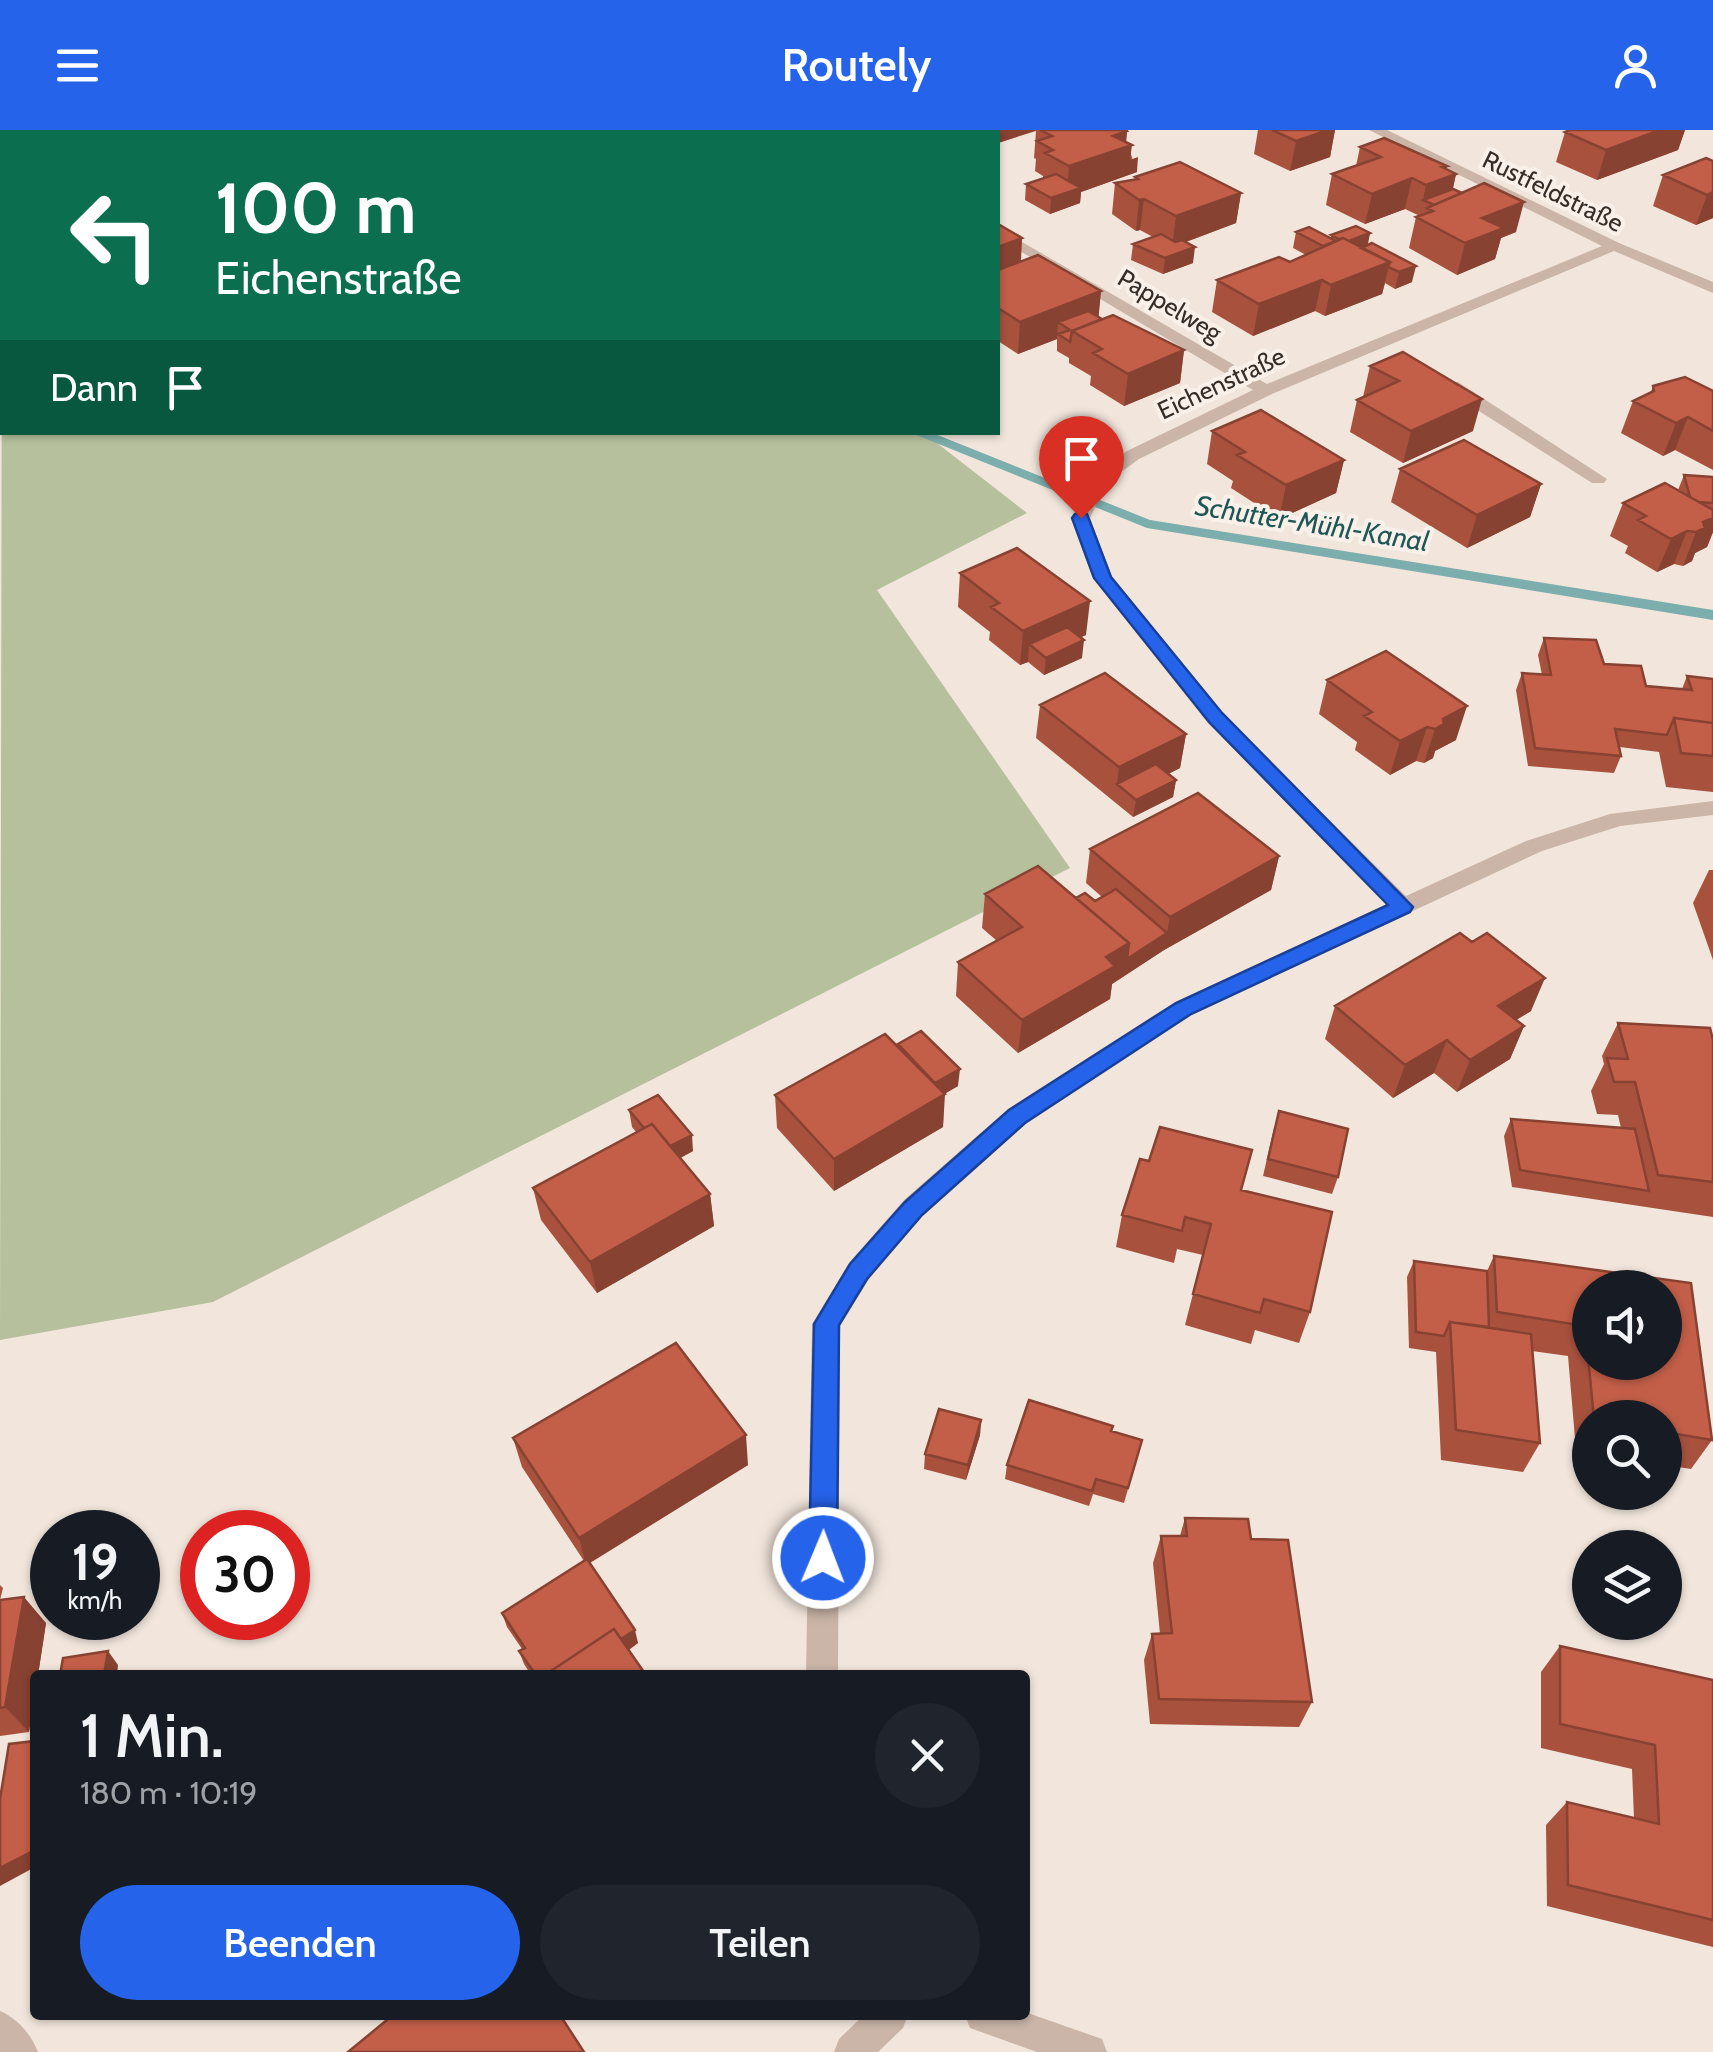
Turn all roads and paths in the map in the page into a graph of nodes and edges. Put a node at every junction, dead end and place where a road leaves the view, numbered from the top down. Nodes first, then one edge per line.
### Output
1 (1376, 130) edge
2 (1000, 233) edge
3 (1614, 246) junction
4 (1713, 288) edge
5 (1384, 343) junction
6 (1401, 353) edge
7 (1434, 374) edge
8 (1266, 390) junction
9 (1598, 479) dead end
10 (1713, 808) edge
11 (1403, 907) junction
12 (822, 1670) edge
13 (885, 2020) edge
14 (997, 2020) edge
15 (0, 2030) edge
16 (20, 2052) edge
17 (852, 2052) edge
18 (1088, 2052) edge

1 - 3 street, Rustfeldstraße
2 - 8 street, Pappelweg
3 - 4 street, Rustfeldstraße
3 - 5 street, Eichenstraße
5 - 6 street
5 - 8 street, Eichenstraße
7 - 9 street
8 - 11 street, Eichenstraße
10 - 11 street
11 - 12 street
13 - 17 street
14 - 18 street
15 - 16 street

